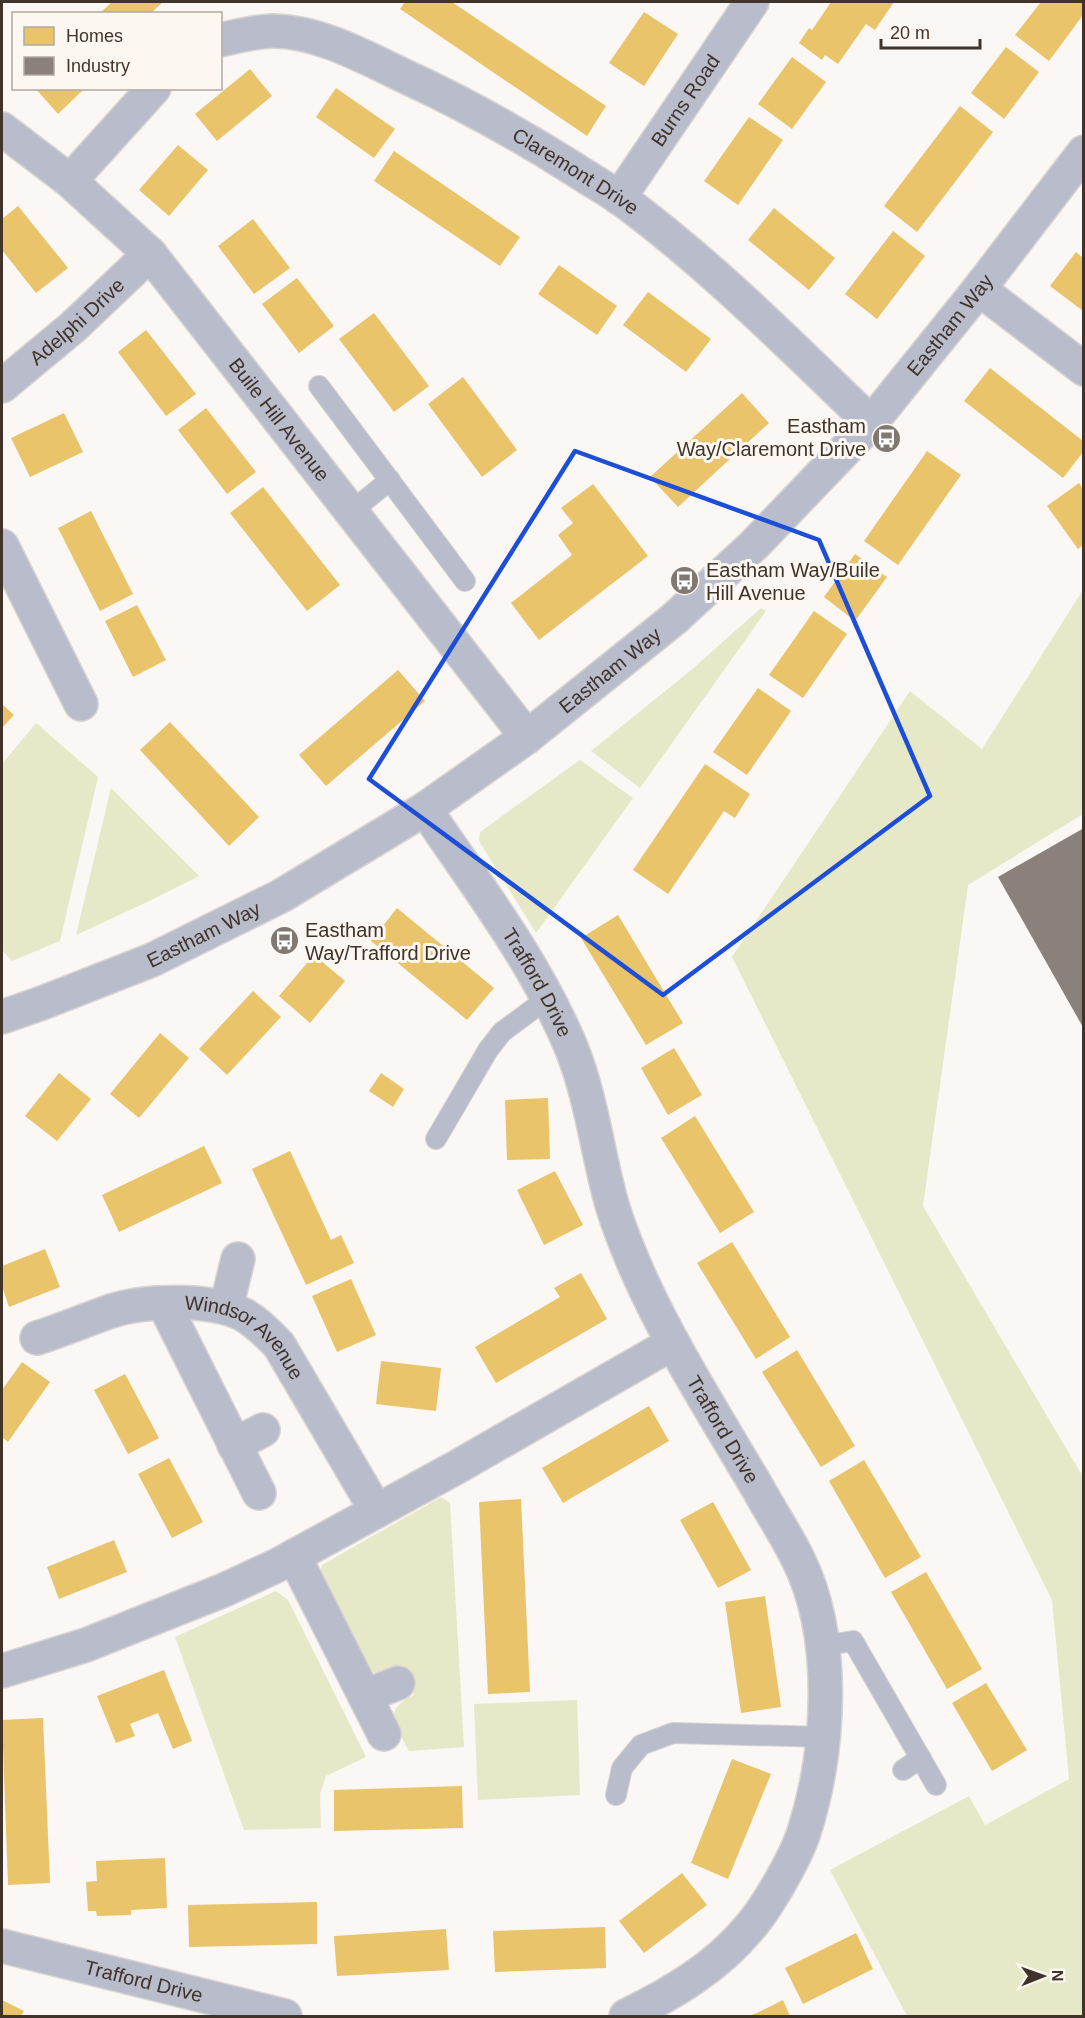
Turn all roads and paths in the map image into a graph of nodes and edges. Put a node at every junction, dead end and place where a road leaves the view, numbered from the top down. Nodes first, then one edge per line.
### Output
1 (752, 2) edge
2 (222, 40) edge
3 (152, 90) edge
4 (2, 129) edge
5 (1083, 152) edge
6 (70, 180) junction
7 (619, 198) junction
8 (150, 254) junction
9 (979, 289) junction
10 (1083, 369) edge
11 (2, 386) edge
12 (319, 386) dead end
13 (870, 423) junction
14 (390, 480) junction
15 (352, 511) junction
16 (2, 546) edge
17 (465, 581) dead end
18 (82, 709) dead end
19 (527, 737) junction
20 (425, 809) junction
21 (548, 998) junction
22 (2, 1017) edge
23 (436, 1139) dead end
24 (238, 1259) dead end
25 (164, 1304) junction
26 (226, 1308) junction
27 (37, 1338) dead end
28 (673, 1343) junction
29 (263, 1430) dead end
30 (234, 1445) junction
31 (259, 1493) dead end
32 (376, 1510) junction
33 (294, 1556) junction
34 (822, 1646) junction
35 (2, 1671) edge
36 (398, 1683) dead end
37 (365, 1696) junction
38 (384, 1734) dead end
39 (824, 1737) junction
40 (921, 1758) junction
41 (903, 1770) dead end
42 (936, 1785) dead end
43 (616, 1794) dead end
44 (2, 1946) edge
45 (285, 2016) edge
46 (626, 2016) edge

1 - 7 street, Burns Road
2 - 7 street, Claremont Drive
3 - 6 street
4 - 6 street, Buile Hill Avenue
5 - 9 street, Eastham Way
6 - 8 street, Buile Hill Avenue
7 - 13 street, Claremont Drive
8 - 11 street, Adelphi Drive
8 - 15 street, Buile Hill Avenue
9 - 10 street
9 - 13 street, Eastham Way
12 - 14 lane
13 - 19 street, Eastham Way
14 - 15 lane
14 - 17 lane
15 - 19 street, Buile Hill Avenue
16 - 18 street
19 - 20 street, Eastham Way
20 - 21 street, Trafford Drive
20 - 22 street, Eastham Way
21 - 23 lane
21 - 28 street, Trafford Drive
24 - 26 street
25 - 26 street, Windsor Avenue
25 - 27 street, Windsor Avenue
25 - 30 street
26 - 32 street, Windsor Avenue
28 - 32 street
28 - 34 street, Trafford Drive
29 - 30 street
30 - 31 street
32 - 33 street
33 - 35 street
33 - 37 street
34 - 39 street, Trafford Drive
34 - 40 lane
36 - 37 street
37 - 38 street
39 - 43 lane
39 - 46 street, Trafford Drive
40 - 41 lane
40 - 42 lane
44 - 45 street, Trafford Drive

